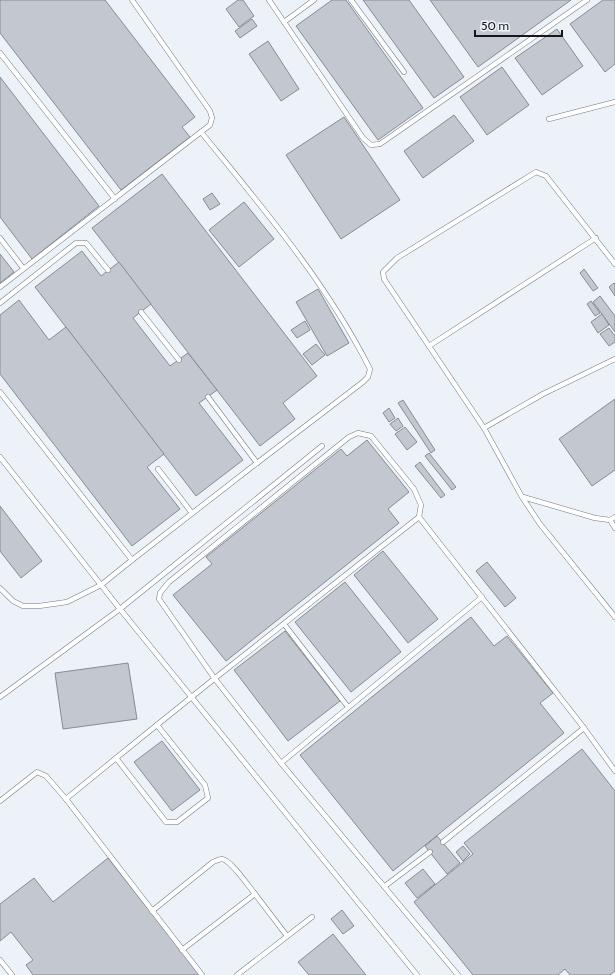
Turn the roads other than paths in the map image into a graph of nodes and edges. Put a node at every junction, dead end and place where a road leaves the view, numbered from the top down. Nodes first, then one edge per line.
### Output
1 (132, 0) edge
2 (268, 0) edge
3 (314, 0) edge
4 (351, 0) edge
5 (587, 0) edge
6 (284, 22) junction
7 (0, 53) edge
8 (404, 72) dead end
9 (615, 102) edge
10 (549, 119) dead end
11 (201, 132) junction
12 (114, 199) junction
13 (0, 238) edge
14 (596, 238) junction
15 (615, 264) edge
16 (23, 268) junction
17 (108, 270) dead end
18 (0, 287) edge
19 (0, 303) edge
20 (141, 312) dead end
21 (429, 346) junction
22 (615, 359) edge
23 (179, 360) dead end
24 (0, 392) edge
25 (208, 396) dead end
26 (484, 428) junction
27 (322, 446) dead end
28 (0, 457) edge
29 (257, 463) junction
30 (158, 469) dead end
31 (522, 497) junction
32 (192, 513) junction
33 (419, 517) junction
34 (615, 517) edge
35 (610, 520) junction
36 (615, 528) edge
37 (132, 560) junction
38 (102, 585) junction
39 (0, 588) edge
40 (482, 597) junction
41 (120, 609) junction
42 (615, 616) edge
43 (284, 624) junction
44 (215, 678) junction
45 (0, 697) edge
46 (192, 697) junction
47 (348, 707) junction
48 (157, 725) junction
49 (584, 728) junction
50 (116, 758) junction
51 (281, 762) junction
52 (615, 771) edge
53 (66, 799) junction
54 (0, 801) edge
55 (443, 842) dead end
56 (430, 852) dead end
57 (385, 886) junction
58 (255, 894) junction
59 (152, 911) junction
60 (312, 916) dead end
61 (287, 936) junction
62 (182, 950) junction
63 (0, 960) edge
64 (12, 975) edge
65 (202, 975) edge
66 (237, 975) edge
67 (417, 975) edge
68 (458, 975) edge

1 - 11 lane
2 - 6 lane
3 - 6 lane
4 - 8 lane
5 - 6 lane
7 - 12 lane
9 - 10 lane
11 - 12 lane
11 - 29 lane
12 - 16 lane
13 - 16 lane
14 - 15 lane
14 - 21 lane
14 - 21 lane
16 - 18 lane
17 - 19 lane
20 - 23 lane
21 - 26 lane
22 - 26 lane
24 - 37 lane
25 - 29 lane
26 - 31 lane
27 - 41 lane
28 - 38 lane
29 - 32 lane
30 - 32 lane
31 - 35 lane
31 - 42 lane
32 - 37 lane
33 - 40 lane
33 - 43 lane
33 - 44 lane
34 - 35 lane
35 - 36 lane
37 - 38 lane
38 - 39 lane
38 - 41 lane
40 - 47 lane
40 - 49 lane
41 - 45 lane
41 - 46 lane
43 - 44 lane
43 - 47 lane
44 - 46 lane
44 - 51 lane
46 - 48 lane
46 - 67 lane
47 - 51 lane
48 - 50 lane
48 - 50 lane
49 - 52 lane
49 - 55 lane
50 - 53 lane
51 - 57 lane
53 - 54 lane
53 - 59 lane
56 - 57 lane
57 - 68 lane
58 - 59 lane
58 - 61 lane
58 - 62 lane
59 - 62 lane
60 - 61 lane
61 - 66 lane
62 - 65 lane
63 - 64 lane

